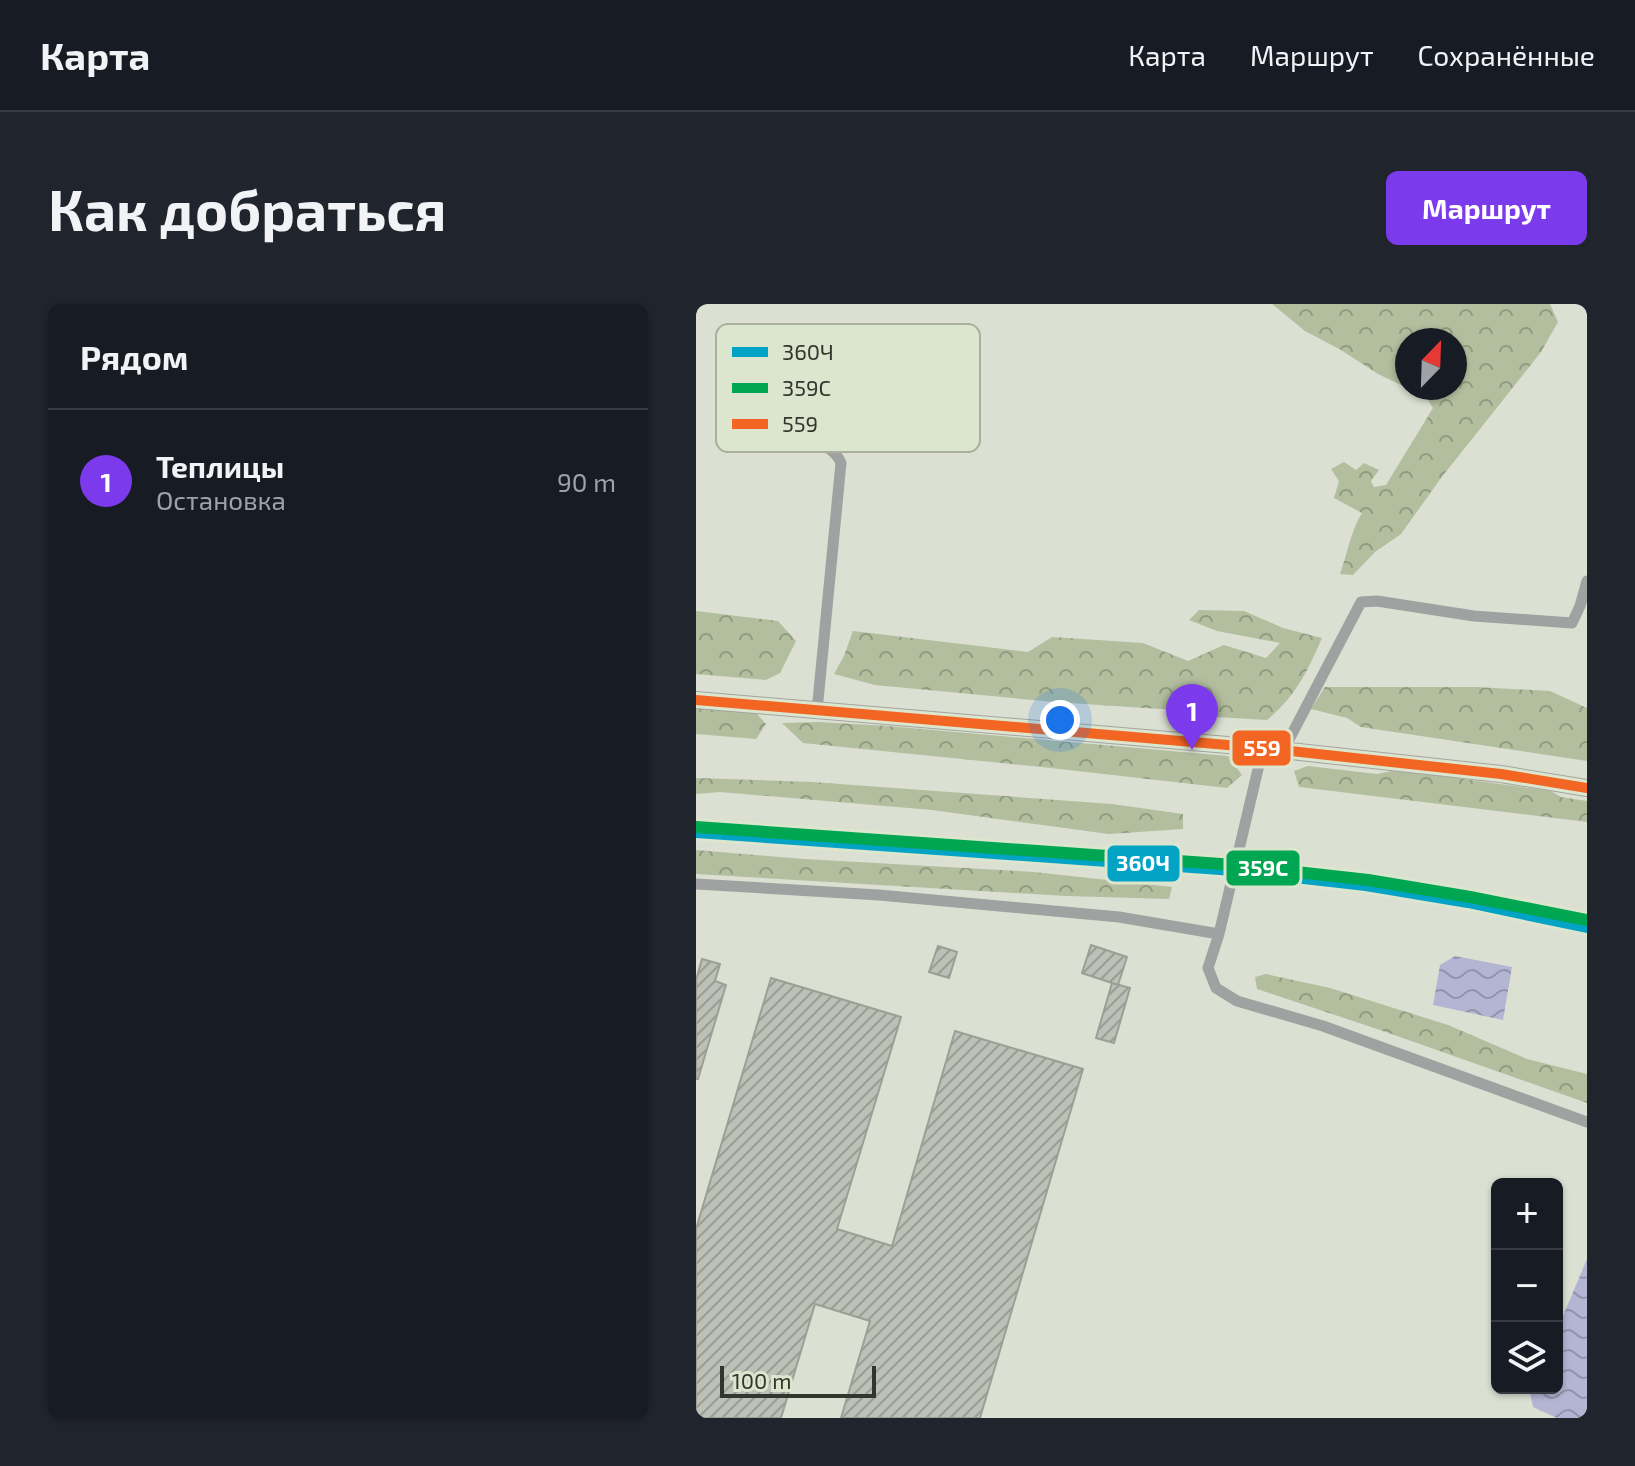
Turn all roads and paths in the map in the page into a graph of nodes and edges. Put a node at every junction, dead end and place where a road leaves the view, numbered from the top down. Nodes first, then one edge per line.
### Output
1 (835, 452) edge
2 (1587, 581) edge
3 (696, 700) edge
4 (817, 711) junction
5 (1263, 748) junction
6 (1283, 751) junction
7 (1587, 788) edge
8 (696, 884) edge
9 (1219, 934) junction
10 (1587, 1122) edge

1 - 4 street
2 - 6 street
3 - 4 main road
4 - 5 main road
5 - 6 main road
5 - 9 street
6 - 7 main road
8 - 9 street
9 - 10 street

